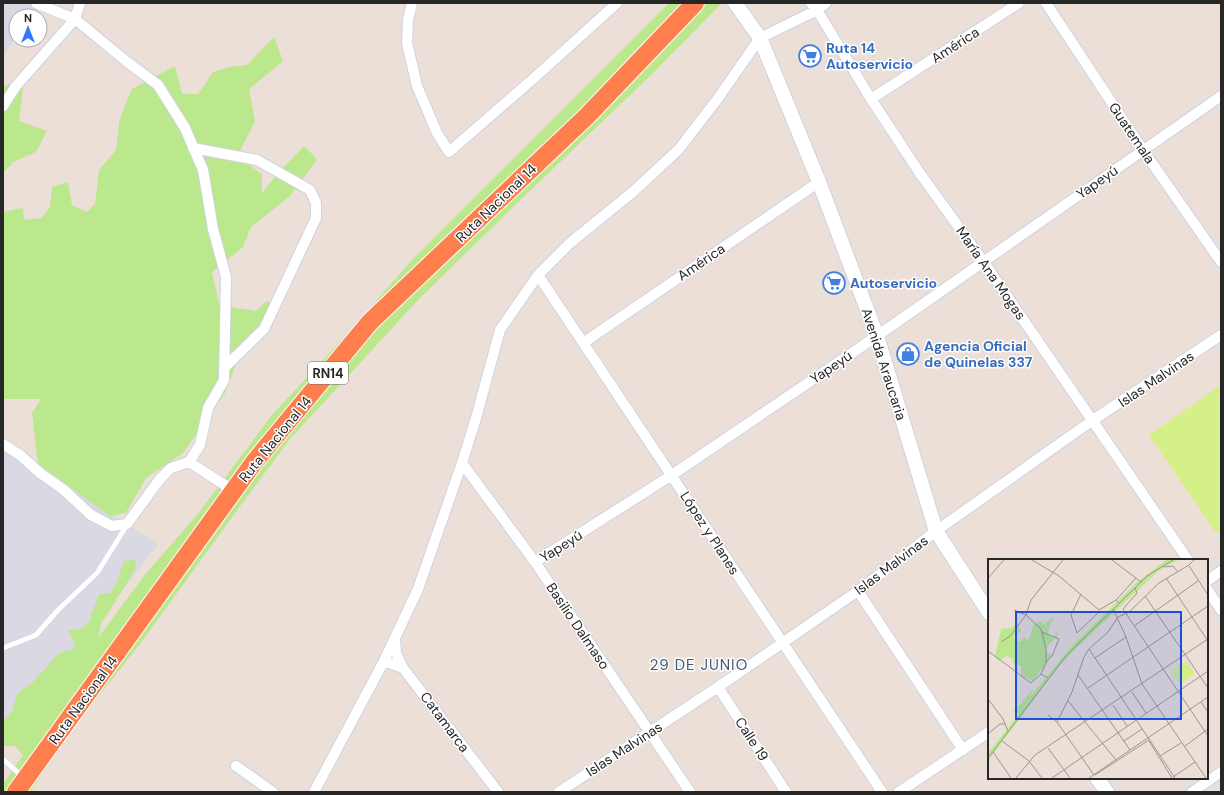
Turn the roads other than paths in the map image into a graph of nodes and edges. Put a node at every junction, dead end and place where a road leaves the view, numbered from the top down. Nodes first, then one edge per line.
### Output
1 (36, 3) edge
2 (80, 3) edge
3 (412, 3) edge
4 (617, 3) edge
5 (695, 3) edge
6 (735, 3) edge
7 (826, 3) edge
8 (1019, 3) edge
9 (1046, 3) edge
10 (814, 7) edge
11 (75, 19) junction
12 (760, 38) junction
13 (1221, 96) edge
14 (871, 99) junction
15 (3, 106) edge
16 (193, 148) junction
17 (1143, 150) junction
18 (819, 182) junction
19 (983, 261) junction
20 (1221, 262) edge
21 (538, 275) junction
22 (1221, 335) edge
23 (877, 336) junction
24 (583, 343) junction
25 (224, 368) junction
26 (1093, 420) junction
27 (3, 444) edge
28 (189, 462) junction
29 (462, 463) junction
30 (672, 475) junction
31 (234, 491) junction
32 (127, 524) junction
33 (936, 532) junction
34 (1187, 559) edge
35 (535, 562) junction
36 (1221, 571) edge
37 (1208, 580) edge
38 (1208, 590) edge
39 (858, 591) junction
40 (988, 610) edge
41 (1221, 610) edge
42 (395, 638) junction
43 (782, 643) junction
44 (3, 648) edge
45 (384, 661) junction
46 (404, 668) junction
47 (718, 687) junction
48 (650, 732) junction
49 (988, 733) edge
50 (963, 750) junction
51 (3, 759) edge
52 (236, 766) dead end
53 (1221, 772) edge
54 (1099, 779) edge
55 (21, 785) edge
56 (273, 792) edge
57 (314, 792) edge
58 (498, 792) edge
59 (559, 792) edge
60 (690, 792) edge
61 (786, 792) edge
62 (882, 792) edge
63 (899, 792) edge
64 (1107, 792) edge
65 (1192, 792) edge

1 - 11 street
2 - 11 street
3 - 4 street
5 - 31 highway, Ruta Nacional 14 / RN14
6 - 12 main road, Avenida Araucaria
7 - 10 street
8 - 14 street, América
9 - 17 street, Guatemala
10 - 12 street
10 - 14 street, María Ana Mogas
11 - 15 street
11 - 16 street
12 - 18 main road, Avenida Araucaria
12 - 21 street
13 - 17 street, Yapeyú
14 - 19 street, María Ana Mogas
16 - 25 street
16 - 25 street
17 - 19 street, Yapeyú
17 - 20 street, Guatemala
18 - 23 main road, Avenida Araucaria
18 - 24 street, América
19 - 23 street, Yapeyú
19 - 26 street, María Ana Mogas
21 - 24 street, López y Planes
21 - 29 street
22 - 26 street, Islas Malvinas
23 - 30 street, Yapeyú
23 - 33 main road, Avenida Araucaria
24 - 30 street, López y Planes
25 - 28 street
26 - 33 street, Islas Malvinas
26 - 34 street, María Ana Mogas
27 - 32 street
28 - 31 street
28 - 32 street
29 - 35 street, Basilio Dalmaso
29 - 42 street
30 - 35 street, Yapeyú
30 - 43 street, López y Planes
31 - 55 highway, Ruta Nacional 14 / RN14
32 - 44 lane
33 - 39 street, Islas Malvinas
33 - 40 main road, Avenida Araucaria
35 - 48 street, Basilio Dalmaso
36 - 37 street
38 - 41 street
39 - 43 street, Islas Malvinas
39 - 50 street
42 - 45 street
42 - 46 street, Catamarca
43 - 47 street, Islas Malvinas
43 - 62 street, López y Planes
45 - 46 street
45 - 57 street
46 - 58 street, Catamarca
47 - 48 street, Islas Malvinas
47 - 61 street, Calle 19
48 - 59 street, Islas Malvinas
48 - 60 street, Basilio Dalmaso
49 - 50 street
50 - 63 street
51 - 55 lane
52 - 56 street
53 - 65 street
54 - 64 main road

